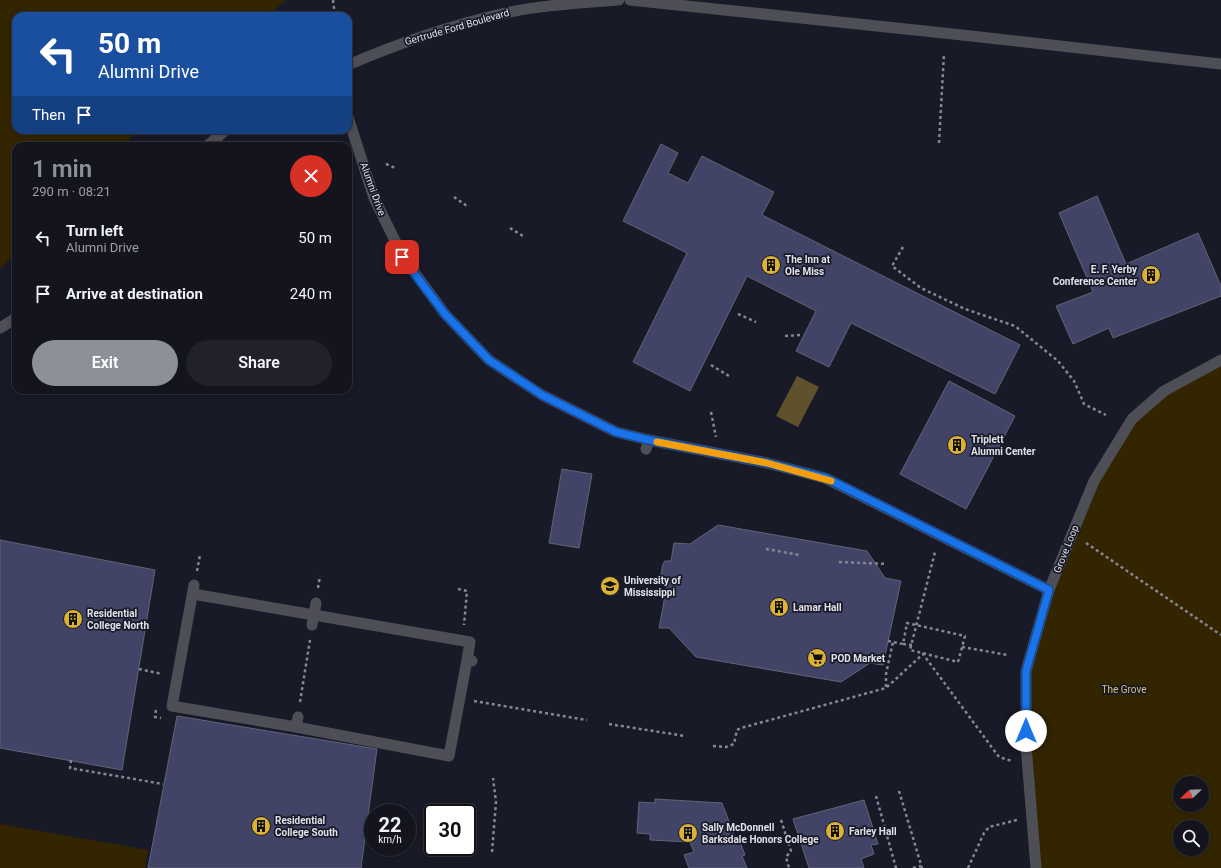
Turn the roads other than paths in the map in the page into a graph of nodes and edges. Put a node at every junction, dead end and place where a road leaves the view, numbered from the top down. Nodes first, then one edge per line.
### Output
1 (619, 0) edge
2 (630, 0) edge
3 (352, 63) edge
4 (1221, 64) edge
5 (352, 129) edge
6 (221, 134) edge
7 (212, 142) edge
8 (12, 319) edge
9 (12, 320) edge
10 (0, 324) edge
11 (0, 328) edge
12 (1221, 360) edge
13 (1049, 590) junction
14 (456, 735) joint
15 (1036, 868) edge

1 - 3 street, Gertrude Ford Boulevard
2 - 4 street
5 - 13 street, Alumni Drive
6 - 7 street
8 - 10 street
9 - 11 street
12 - 13 street, Grove Loop
13 - 15 street, Grove Loop
14 - 14 street

